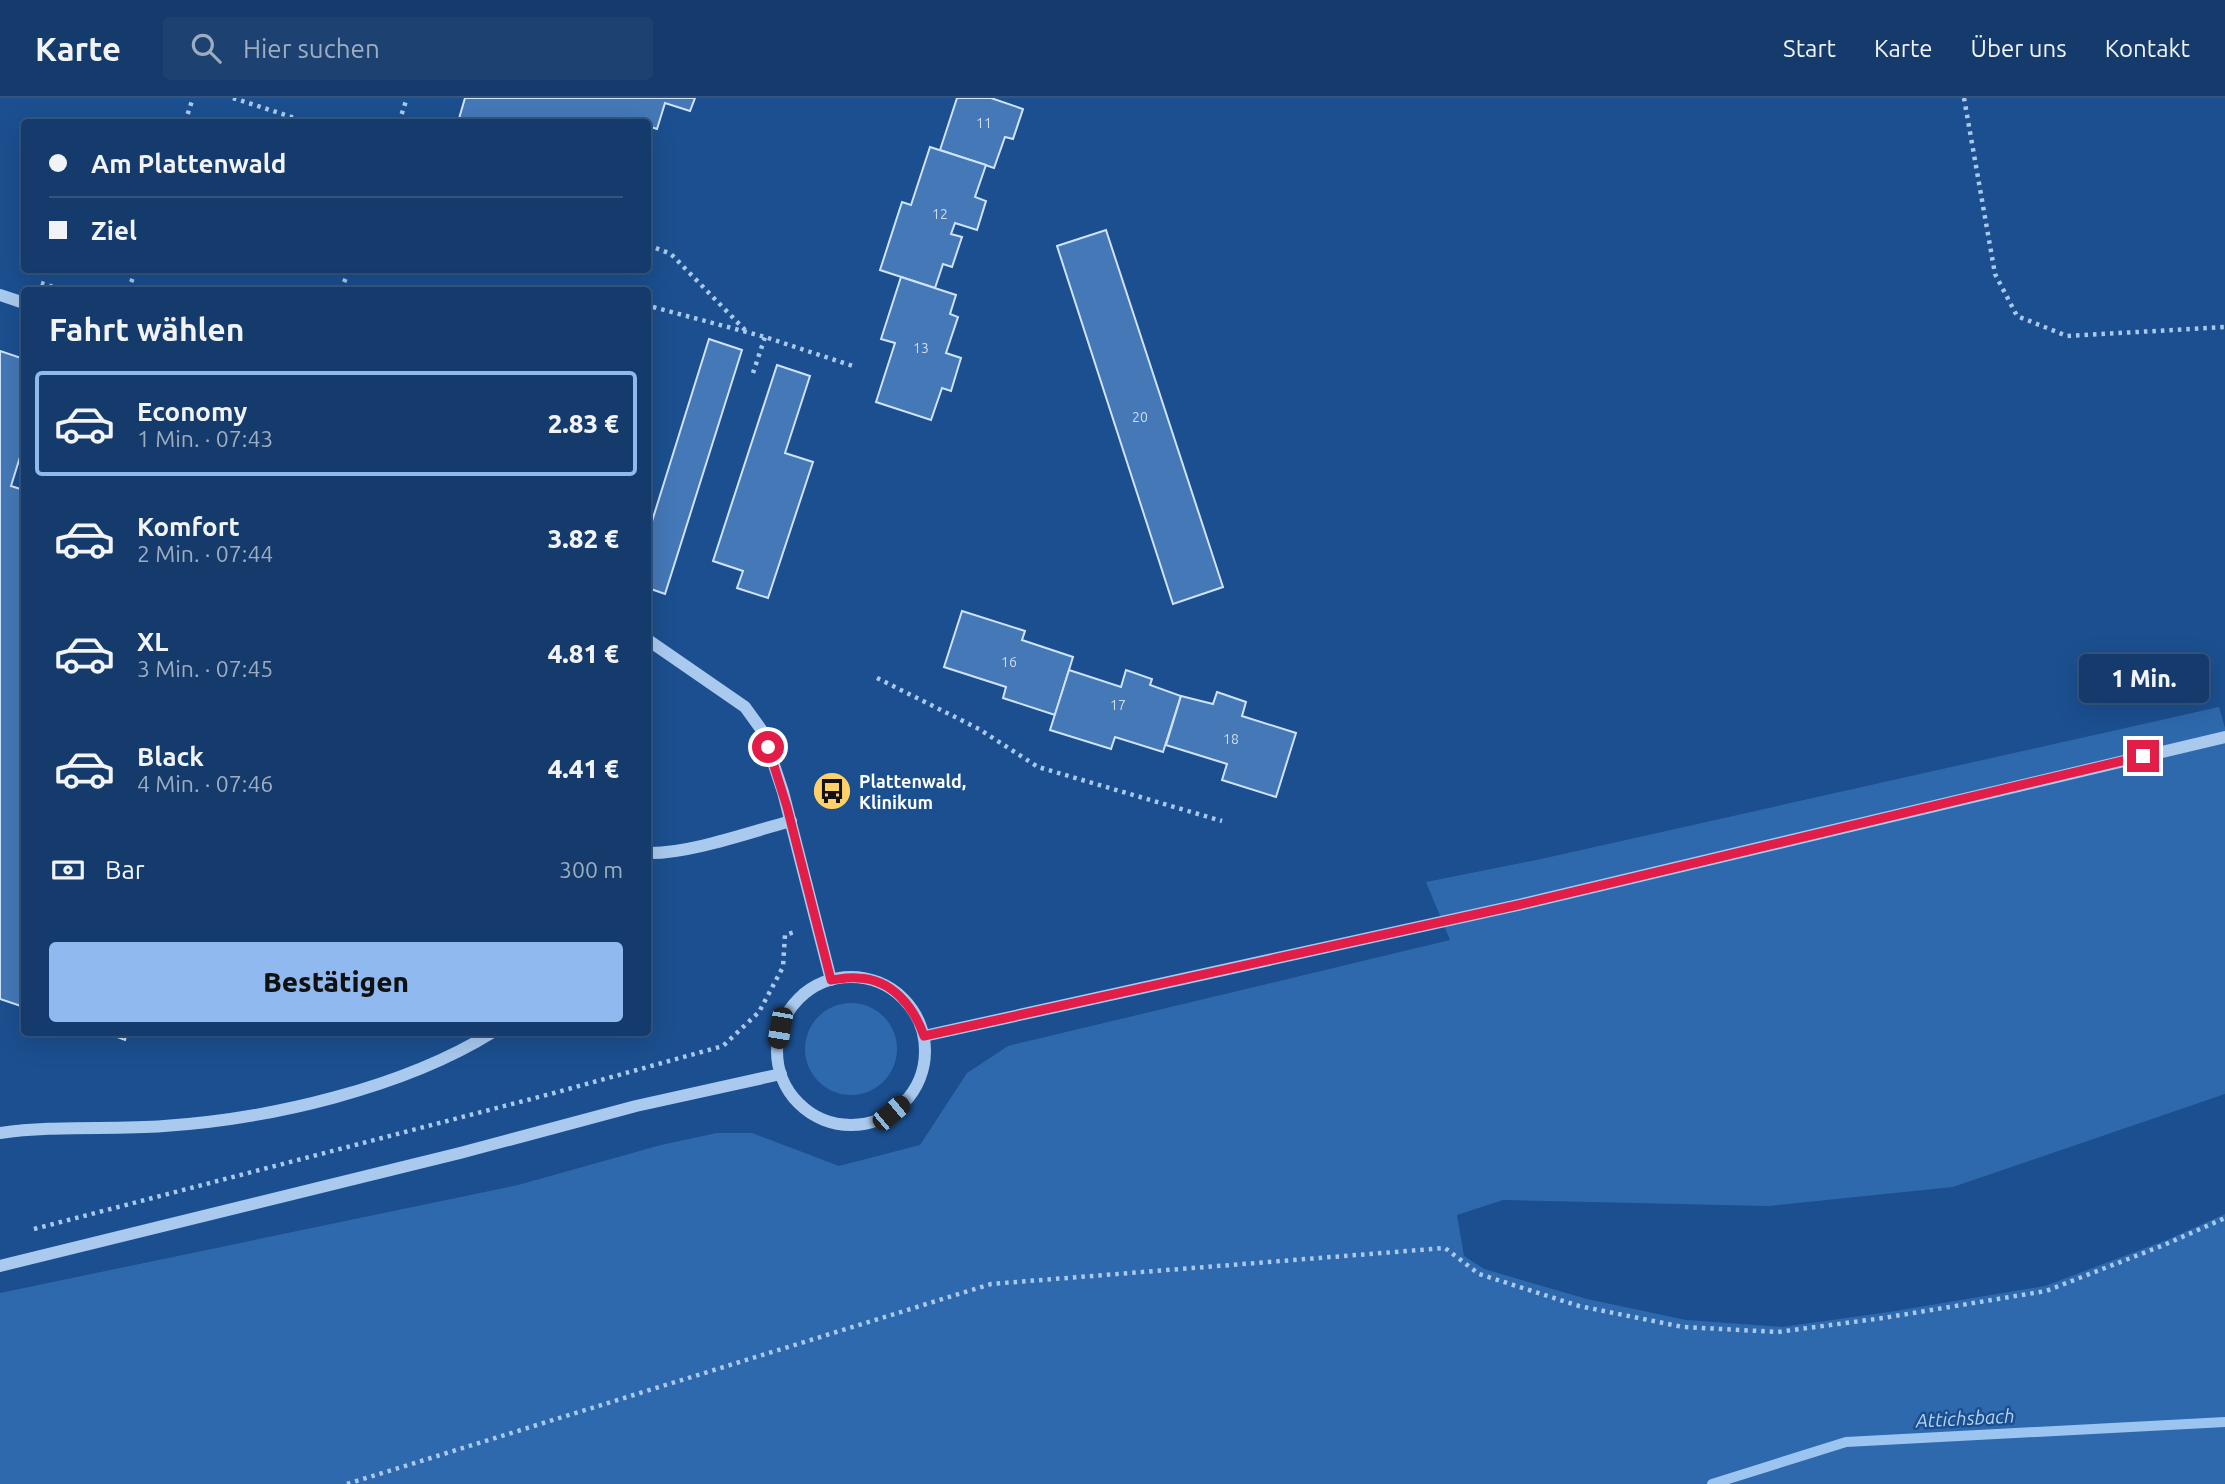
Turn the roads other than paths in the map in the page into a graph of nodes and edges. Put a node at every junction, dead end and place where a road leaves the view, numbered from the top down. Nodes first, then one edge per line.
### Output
1 (0, 295) edge
2 (21, 302) edge
3 (651, 642) edge
4 (2225, 737) edge
5 (791, 821) junction
6 (651, 853) edge
7 (831, 980) junction
8 (487, 1036) edge
9 (924, 1036) junction
10 (780, 1073) junction
11 (0, 1133) edge
12 (0, 1266) edge

1 - 2 street
3 - 5 street
4 - 9 street
5 - 6 street
5 - 7 street
7 - 9 street
7 - 10 street
8 - 11 street
9 - 10 street
10 - 12 street

